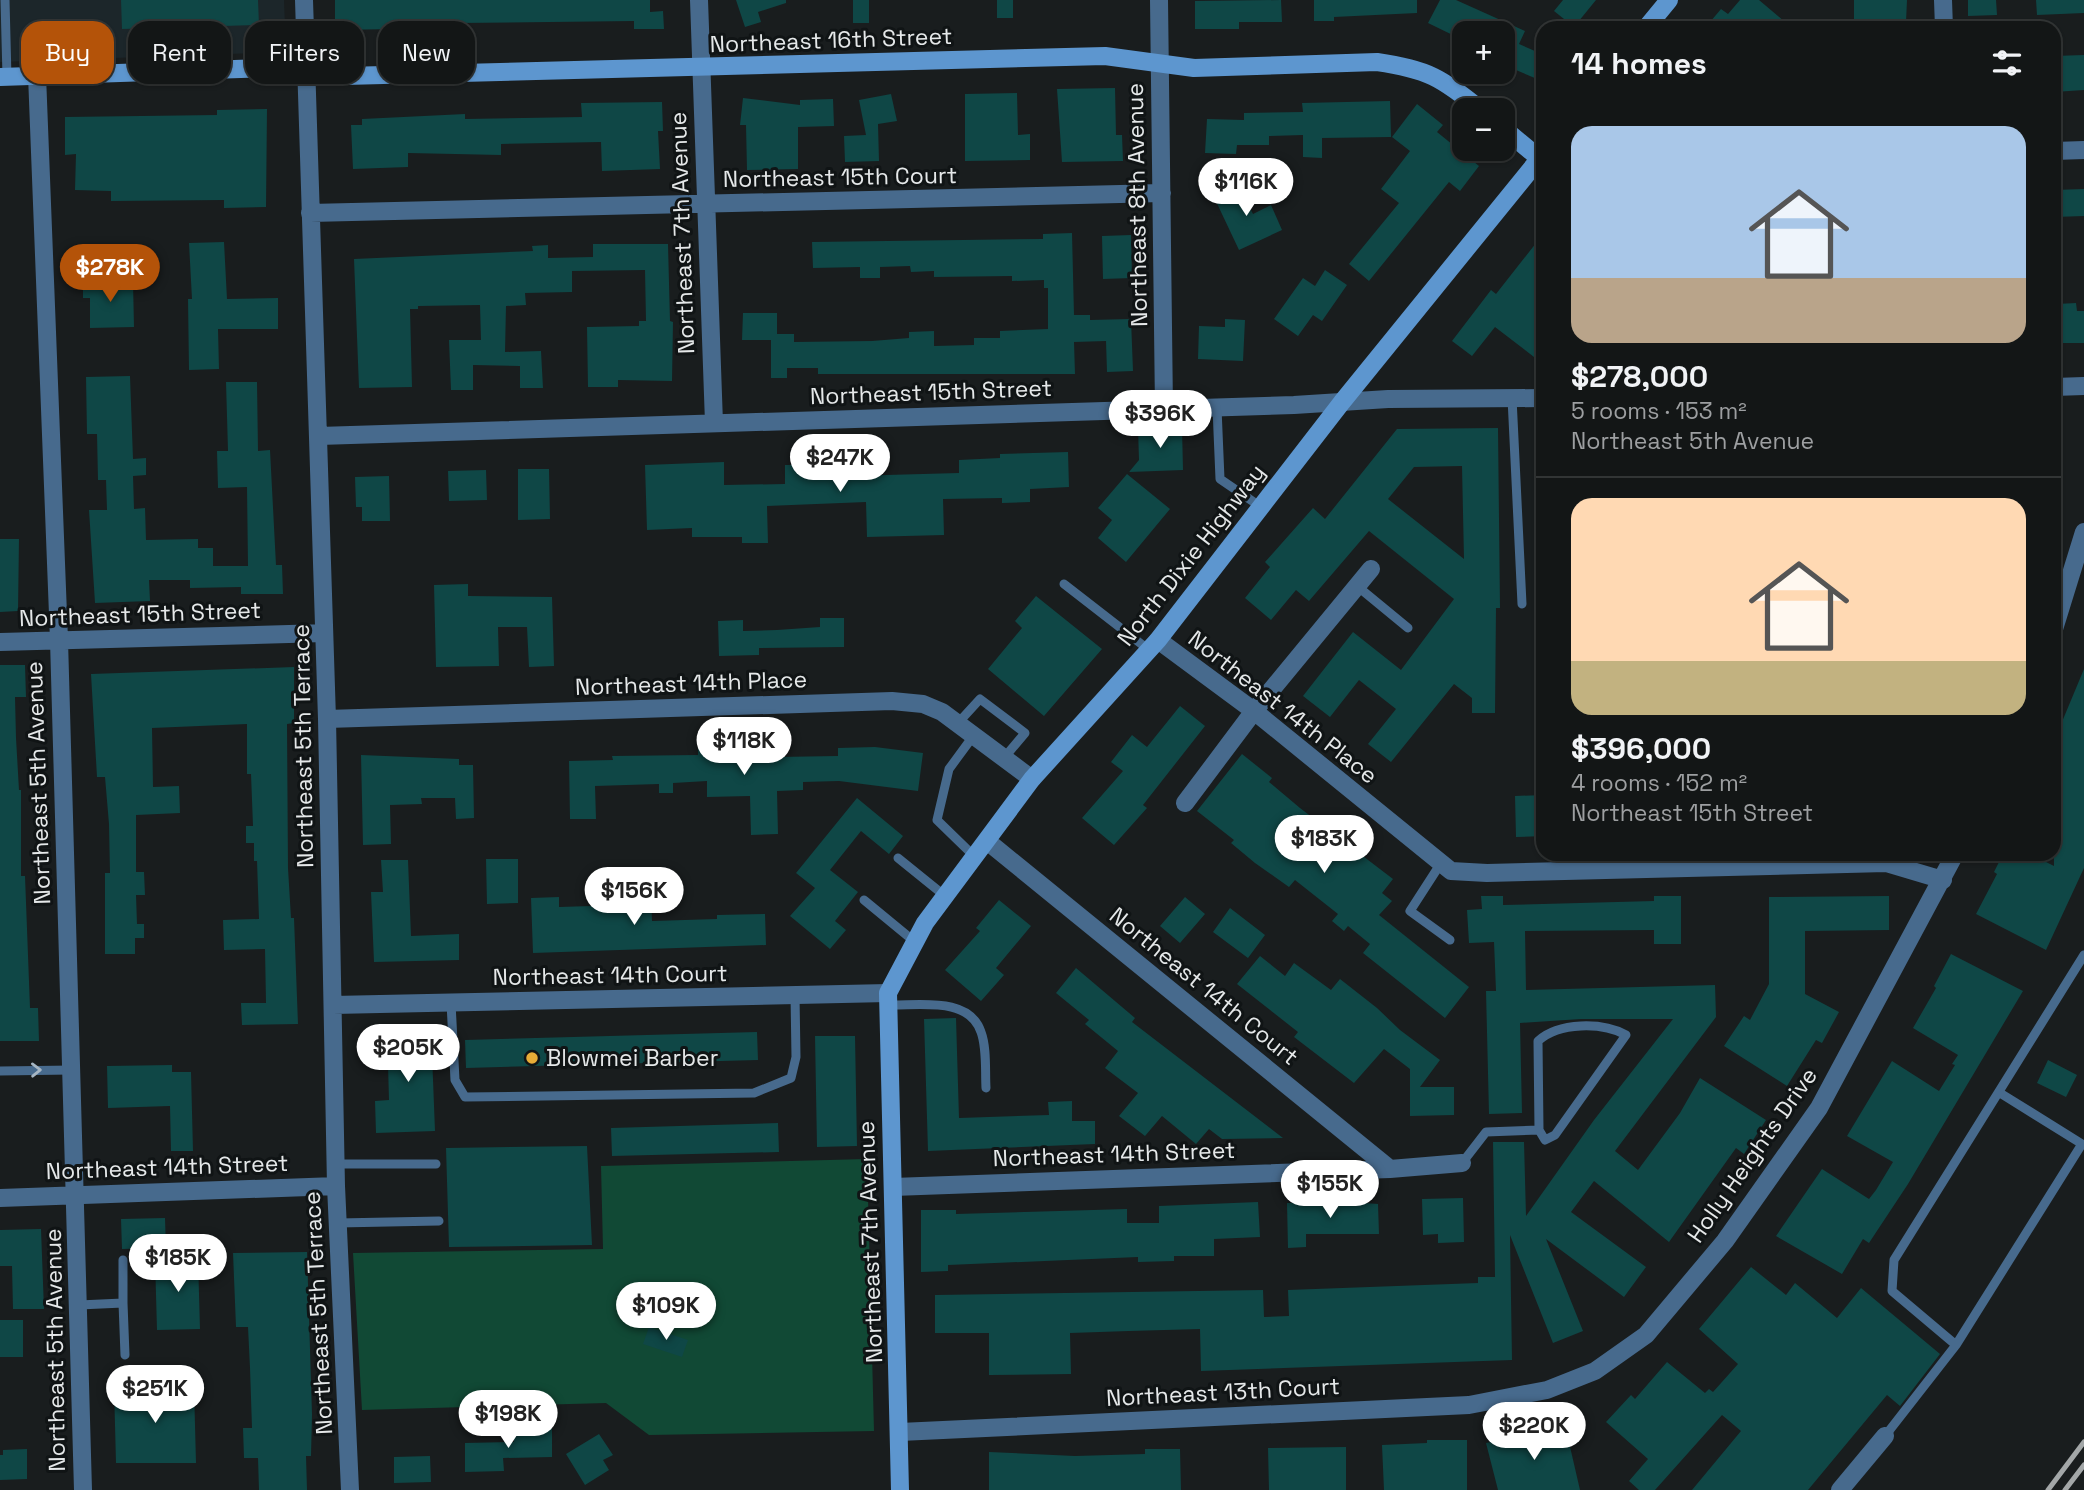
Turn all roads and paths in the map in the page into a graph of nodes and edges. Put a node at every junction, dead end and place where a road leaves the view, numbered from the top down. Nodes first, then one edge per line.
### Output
1 (304, 0) edge
2 (699, 0) edge
3 (1159, 0) edge
4 (1669, 0) edge
5 (1943, 0) edge
6 (3, 2) edge
7 (305, 21) edge
8 (1652, 21) edge
9 (1944, 21) edge
10 (1160, 63) junction
11 (245, 69) edge
12 (702, 69) junction
13 (114, 73) edge
14 (364, 75) edge
15 (4, 77) edge
16 (37, 84) edge
17 (306, 84) edge
18 (1466, 98) edge
19 (1515, 137) edge
20 (2084, 150) edge
21 (1536, 151) edge
22 (2061, 151) edge
23 (1536, 161) edge
24 (1162, 193) junction
25 (704, 204) junction
26 (310, 213) junction
27 (2084, 386) edge
28 (2061, 387) edge
29 (1512, 398) junction
30 (1536, 398) edge
31 (1342, 402) junction
32 (1217, 408) junction
33 (1164, 409) junction
34 (714, 423) junction
35 (319, 436) junction
36 (1261, 507) junction
37 (2084, 532) edge
38 (1371, 569) dead end
39 (1065, 584) dead end
40 (1357, 586) junction
41 (1522, 604) dead end
42 (2061, 606) edge
43 (1408, 628) dead end
44 (324, 633) junction
45 (58, 640) junction
46 (0, 642) edge
47 (1153, 645) junction
48 (1254, 710) junction
49 (327, 719) junction
50 (958, 723) junction
51 (974, 736) junction
52 (1004, 758) junction
53 (1032, 779) junction
54 (1185, 803) dead end
55 (987, 841) junction
56 (975, 857) junction
57 (898, 858) dead end
58 (1653, 861) edge
59 (1952, 861) edge
60 (1441, 863) junction
61 (1943, 880) junction
62 (945, 896) junction
63 (864, 900) dead end
64 (1450, 940) dead end
65 (915, 942) junction
66 (2084, 955) edge
67 (795, 995) junction
68 (888, 999) junction
69 (451, 1003) junction
70 (333, 1005) junction
71 (72, 1070) junction
72 (0, 1071) edge
73 (986, 1087) dead end
74 (2000, 1093) junction
75 (1539, 1129) junction
76 (1462, 1163) joint
77 (336, 1164) junction
78 (436, 1164) dead end
79 (1390, 1169) junction
80 (336, 1186) junction
81 (893, 1187) junction
82 (76, 1195) junction
83 (0, 1198) edge
84 (439, 1221) dead end
85 (338, 1223) junction
86 (123, 1260) dead end
87 (123, 1303) junction
88 (79, 1305) junction
89 (1956, 1345) junction
90 (125, 1355) dead end
91 (1547, 1390) joint
92 (900, 1432) junction
93 (1885, 1436) joint
94 (83, 1490) edge
95 (350, 1490) edge
96 (900, 1490) edge
97 (1840, 1490) edge

1 - 7 street, Northeast 5th Terrace
2 - 12 street, Northeast 7th Avenue
3 - 10 street, Northeast 8th Avenue
4 - 8 street
5 - 9 street
6 - 15 lane
10 - 12 street, Northeast 16th Street
10 - 18 street, Northeast 16th Street
10 - 24 street, Northeast 8th Avenue
11 - 13 street, Northeast 16th Street
12 - 14 street, Northeast 16th Street
12 - 25 street, Northeast 7th Avenue
16 - 45 street, Northeast 5th Avenue
17 - 26 street, Northeast 5th Terrace
19 - 21 street
20 - 22 street
23 - 31 street, North Dixie Highway
24 - 25 street, Northeast 15th Court
24 - 33 street, Northeast 8th Avenue
25 - 26 street, Northeast 15th Court
25 - 34 street, Northeast 7th Avenue
26 - 35 street, Northeast 5th Terrace
27 - 28 street
29 - 30 street, Northeast 15th Street
29 - 31 street, Northeast 15th Street
29 - 41 lane
31 - 32 street, Northeast 15th Street
31 - 36 street, North Dixie Highway
32 - 33 street, Northeast 15th Street
32 - 36 lane
33 - 34 street, Northeast 15th Street
34 - 35 street, Northeast 15th Street
35 - 44 street, Northeast 5th Terrace
36 - 47 street, North Dixie Highway
37 - 42 street
38 - 40 street
39 - 47 lane
40 - 43 lane
40 - 48 street
44 - 45 street, Northeast 15th Street
44 - 49 street, Northeast 5th Terrace
45 - 46 street, Northeast 15th Street
45 - 71 street, Northeast 5th Avenue
47 - 48 street, Northeast 14th Place
47 - 53 street, North Dixie Highway
48 - 54 street
48 - 60 street, Northeast 14th Place
49 - 50 street, Northeast 14th Place
49 - 70 street, Northeast 5th Terrace
50 - 51 street, Northeast 14th Place
50 - 52 lane
51 - 52 street, Northeast 14th Place
51 - 56 lane
52 - 53 street, Northeast 14th Place
53 - 55 street, North Dixie Highway
55 - 56 street, North Dixie Highway
55 - 79 street, Northeast 14th Court
56 - 62 street, North Dixie Highway
57 - 62 lane
58 - 60 street, Northeast 14th Place
58 - 61 street, Northeast 14th Place
59 - 61 street, Holly Heights Drive
60 - 64 lane
61 - 91 street, Holly Heights Drive
62 - 65 street, North Dixie Highway
63 - 65 lane
65 - 68 street, North Dixie Highway
66 - 74 lane
67 - 68 street, Northeast 14th Court
67 - 69 street, Northeast 14th Court
67 - 69 lane
68 - 73 lane
68 - 81 street, Northeast 7th Avenue
69 - 70 street, Northeast 14th Court
70 - 77 street, Northeast 5th Terrace
72 -> 71 lane
71 - 82 street, Northeast 5th Avenue
74 - 89 lane
74 - 89 lane
75 - 75 lane
75 - 76 lane
76 - 79 street, Northeast 14th Street
77 - 78 lane
77 - 80 street, Northeast 5th Terrace
79 - 81 street, Northeast 14th Street
80 - 82 street, Northeast 14th Street
80 - 85 street, Northeast 5th Terrace
81 - 92 street, Northeast 7th Avenue
82 - 83 street, Northeast 14th Street
82 - 88 street, Northeast 5th Avenue
84 - 85 lane
85 - 95 street, Northeast 5th Terrace
86 - 87 lane
87 - 88 lane
87 - 90 lane
88 - 94 street, Northeast 5th Avenue
89 - 93 lane
91 - 92 street, Northeast 13th Court
92 - 96 street, Northeast 7th Avenue
93 - 97 street

